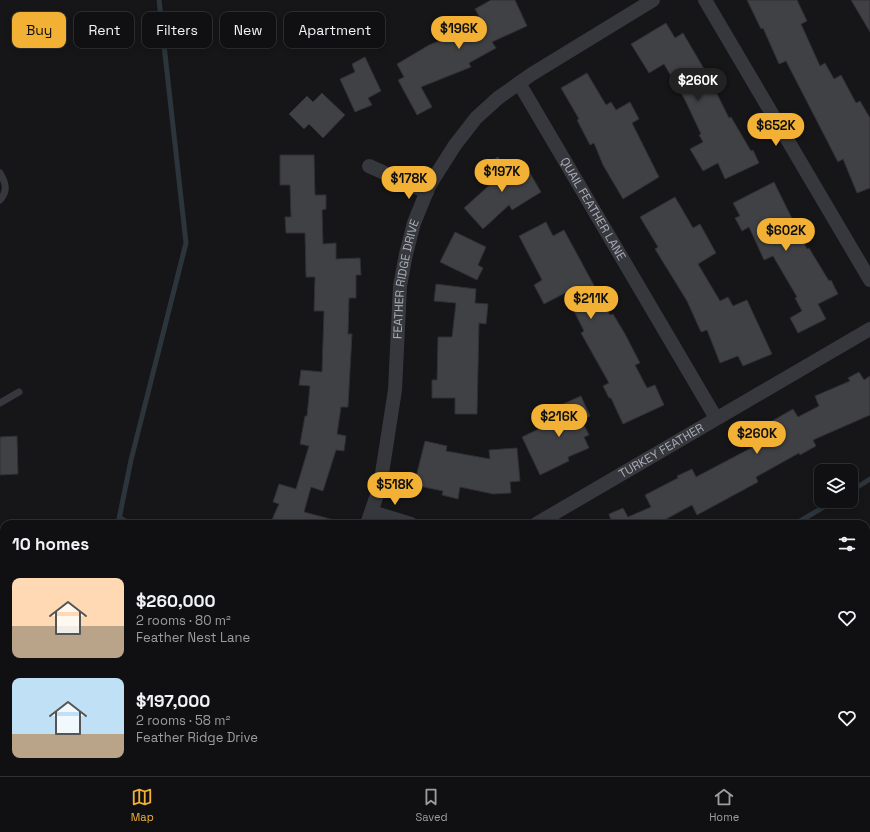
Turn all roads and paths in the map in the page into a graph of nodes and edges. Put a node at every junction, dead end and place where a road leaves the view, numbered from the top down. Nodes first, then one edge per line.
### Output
1 (653, 0) edge
2 (705, 0) edge
3 (519, 83) junction
4 (369, 166) dead end
5 (0, 173) edge
6 (426, 192) junction
7 (0, 200) edge
8 (870, 280) edge
9 (870, 329) edge
10 (19, 392) dead end
11 (0, 402) edge
12 (716, 418) junction
13 (369, 518) edge
14 (383, 520) edge
15 (543, 520) edge

1 - 3 street, FEATHER RIDGE DRIVE
2 - 8 street
3 - 6 street, FEATHER RIDGE DRIVE
3 - 12 street, QUAIL FEATHER LANE
4 - 6 street
5 - 7 lane
6 - 13 street, FEATHER RIDGE DRIVE
9 - 12 street, TURKEY FEATHER
10 - 11 lane
12 - 15 street, TURKEY FEATHER
13 - 14 street

